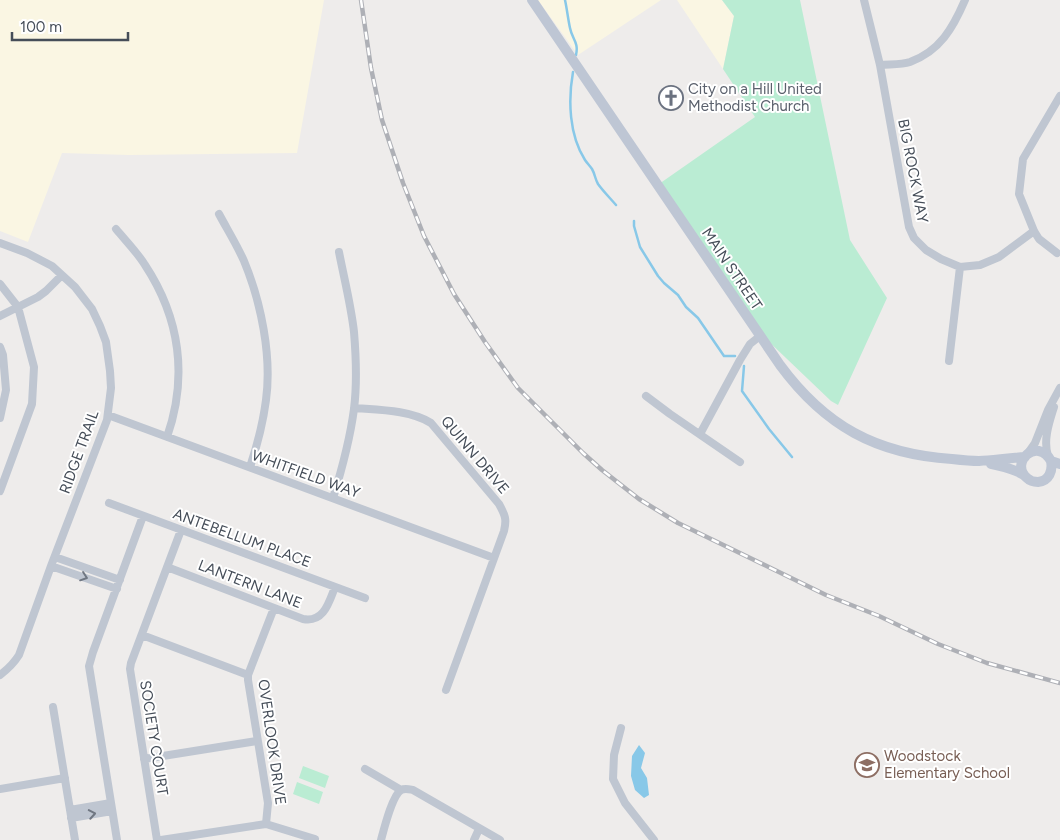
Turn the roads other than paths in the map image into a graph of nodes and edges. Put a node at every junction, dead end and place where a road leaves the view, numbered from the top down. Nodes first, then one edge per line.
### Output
1 (532, 0) edge
2 (864, 0) edge
3 (965, 0) edge
4 (880, 65) junction
5 (1060, 96) edge
6 (219, 214) dead end
7 (116, 229) dead end
8 (1034, 231) junction
9 (0, 242) edge
10 (339, 252) dead end
11 (1059, 254) edge
12 (960, 267) junction
13 (62, 274) junction
14 (0, 284) edge
15 (18, 307) junction
16 (0, 316) edge
17 (760, 336) junction
18 (0, 347) edge
19 (949, 362) dead end
20 (1059, 389) edge
21 (646, 396) dead end
22 (354, 408) junction
23 (108, 415) junction
24 (0, 418) edge
25 (700, 434) junction
26 (167, 437) junction
27 (1027, 455) junction
28 (1053, 460) edge
29 (977, 461) junction
30 (740, 462) dead end
31 (250, 468) junction
32 (1060, 474) edge
33 (1024, 475) junction
34 (1044, 480) junction
35 (0, 491) edge
36 (333, 498) junction
37 (109, 503) dead end
38 (143, 516) junction
39 (181, 530) junction
40 (55, 557) junction
41 (494, 558) junction
42 (51, 566) junction
43 (167, 567) junction
44 (120, 580) junction
45 (335, 587) junction
46 (116, 589) junction
47 (366, 598) dead end
48 (274, 608) junction
49 (142, 635) junction
50 (0, 675) edge
51 (248, 675) junction
52 (446, 690) dead end
53 (53, 706) dead end
54 (622, 728) dead end
55 (257, 741) junction
56 (144, 759) junction
57 (365, 769) dead end
58 (64, 778) junction
59 (0, 789) edge
60 (401, 790) junction
61 (111, 807) junction
62 (71, 814) junction
63 (266, 824) junction
64 (479, 829) junction
65 (315, 839) edge
66 (75, 840) edge
67 (117, 840) edge
68 (159, 840) edge
69 (381, 840) edge
70 (474, 840) edge
71 (500, 840) edge
72 (654, 840) edge

1 - 17 main road, MAIN STREET
2 - 4 street, BIG ROCK WAY
3 - 4 street
4 - 12 street, BIG ROCK WAY
5 - 8 street
6 - 31 street
7 - 26 street
8 - 11 street
8 - 12 street
9 - 13 street, RIDGE TRAIL
10 - 22 street
12 - 19 street
13 - 15 street
13 - 23 street, RIDGE TRAIL
14 - 15 street
15 - 16 street
15 - 35 street
17 - 25 street
17 - 29 main road, MAIN STREET
18 - 24 street
20 - 27 street
20 - 28 street
21 - 25 street
22 - 36 street
22 - 41 street, QUINN DRIVE
23 - 26 street, WHITFIELD WAY
23 - 40 street, RIDGE TRAIL
25 - 30 street
26 - 31 street, WHITFIELD WAY
27 - 28 main road, MAIN STREET
27 - 29 main road, MAIN STREET
27 - 33 main road
28 - 34 main road
29 - 33 main road, MAIN STREET
31 - 36 street, WHITFIELD WAY
32 - 34 main road
33 - 34 main road, MAIN STREET
36 - 41 street, WHITFIELD WAY
37 - 38 street, ANTEBELLUM PLACE
38 - 39 street, ANTEBELLUM PLACE
38 - 44 street
39 - 43 street, SOCIETY COURT
39 - 45 street, ANTEBELLUM PLACE
40 - 42 street, RIDGE TRAIL
40 - 44 street
41 - 52 street, QUINN DRIVE
42 -> 46 street
42 - 50 street, RIDGE TRAIL
43 - 48 street, LANTERN LANE
43 - 49 street, SOCIETY COURT
44 - 46 street
45 - 47 street, ANTEBELLUM PLACE
45 - 48 street, LANTERN LANE
46 - 61 street
48 - 51 street, OVERLOOK DRIVE
49 - 51 street
49 - 56 street, SOCIETY COURT
51 - 55 street, OVERLOOK DRIVE
53 - 58 street
54 - 72 street
55 - 56 street
55 - 63 street, OVERLOOK DRIVE
56 - 68 street, SOCIETY COURT
57 - 60 street
58 - 59 street
58 - 62 street
60 - 64 street
60 - 69 street
61 - 62 street
61 - 67 street
62 - 66 street
63 - 65 street
63 - 68 street
64 - 70 street
64 - 71 street

